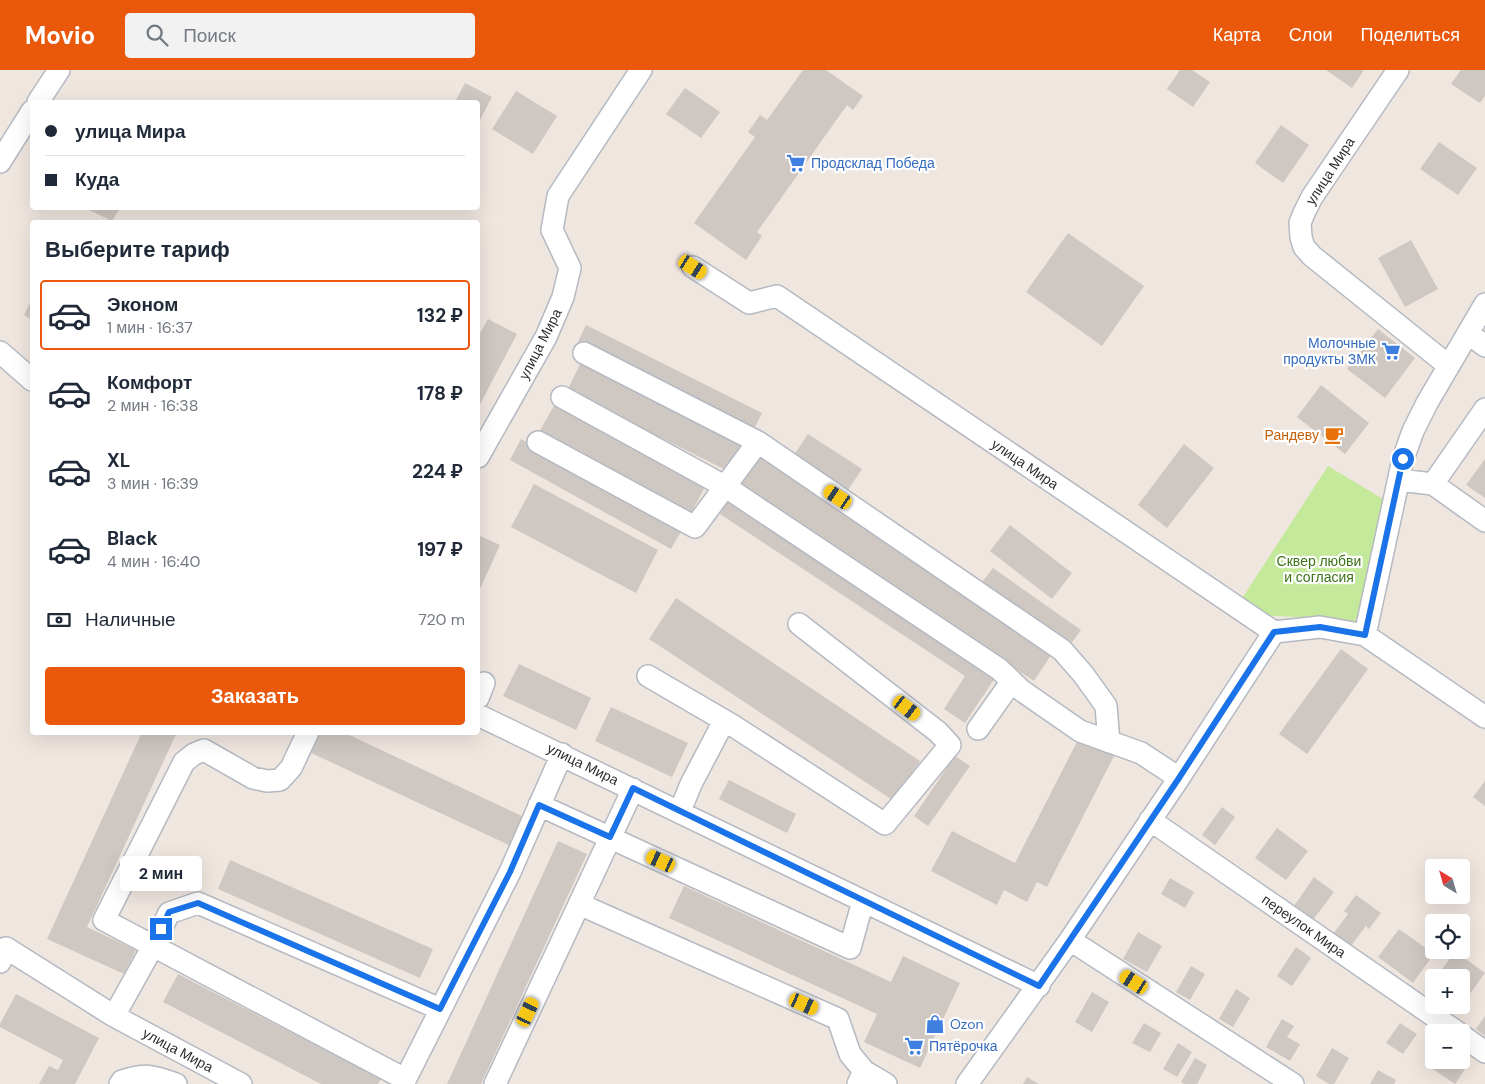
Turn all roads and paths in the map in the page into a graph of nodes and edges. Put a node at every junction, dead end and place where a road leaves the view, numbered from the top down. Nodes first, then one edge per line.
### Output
1 (59, 70) edge
2 (641, 70) edge
3 (1398, 70) edge
4 (39, 100) edge
5 (30, 114) edge
6 (0, 162) edge
7 (693, 267) dead end
8 (1485, 304) edge
9 (1468, 333) junction
10 (1485, 346) edge
11 (0, 352) edge
12 (584, 353) dead end
13 (1450, 366) junction
14 (30, 378) edge
15 (562, 396) dead end
16 (1485, 409) edge
17 (538, 442) dead end
18 (758, 442) junction
19 (480, 453) edge
20 (1399, 480) junction
21 (1433, 484) junction
22 (726, 487) junction
23 (1485, 521) edge
24 (799, 624) dead end
25 (1274, 632) junction
26 (1365, 635) junction
27 (648, 676) dead end
28 (1012, 681) junction
29 (480, 715) edge
30 (1485, 717) edge
31 (724, 721) junction
32 (978, 729) dead end
33 (307, 735) edge
34 (1109, 742) junction
35 (562, 754) junction
36 (1179, 778) junction
37 (633, 788) junction
38 (539, 805) junction
39 (680, 811) junction
40 (1150, 820) junction
41 (610, 837) junction
42 (863, 901) junction
43 (579, 904) junction
44 (1070, 940) junction
45 (153, 946) junction
46 (0, 962) edge
47 (1039, 986) junction
48 (440, 1009) junction
49 (114, 1016) junction
50 (1445, 1024) edge
51 (1470, 1041) edge
52 (1485, 1052) edge
53 (861, 1077) edge
54 (404, 1082) edge
55 (970, 1083) edge
56 (120, 1084) edge
57 (176, 1084) edge
58 (241, 1084) edge
59 (495, 1084) edge
60 (886, 1084) edge
61 (1293, 1084) edge

1 - 4 street
2 - 19 street, улица Мира
3 - 13 street, улица Мира
5 - 6 street
7 - 25 street, улица Мира
8 - 9 street
9 - 10 street
9 - 13 street
11 - 14 street
12 - 18 street
13 - 20 street
15 - 22 street
16 - 21 street
17 - 22 street
18 - 22 street
18 - 34 street
20 - 21 street
20 - 26 street
21 - 23 street
22 - 28 street
24 - 31 street
25 - 26 street
25 - 36 street
26 - 30 street
27 - 31 street
28 - 32 street
28 - 34 street
29 - 35 street, улица Мира
31 - 39 street
33 - 45 street
34 - 36 street
35 - 37 street, улица Мира
35 - 38 street
36 - 40 street
37 - 39 street, улица Мира
37 - 41 street
38 - 41 street
38 - 48 street
39 - 42 street, улица Мира
40 - 44 street
40 - 50 street, переулок Мира
41 - 42 street
41 - 43 street
42 - 47 street, улица Мира
43 - 53 street
43 - 59 street
44 - 47 street
44 - 61 street
45 - 48 street
45 - 49 street
45 - 54 street
46 - 49 street, улица Мира
47 - 55 street
48 - 54 street
49 - 58 street, улица Мира
51 - 52 street
53 - 60 street
56 - 57 street

